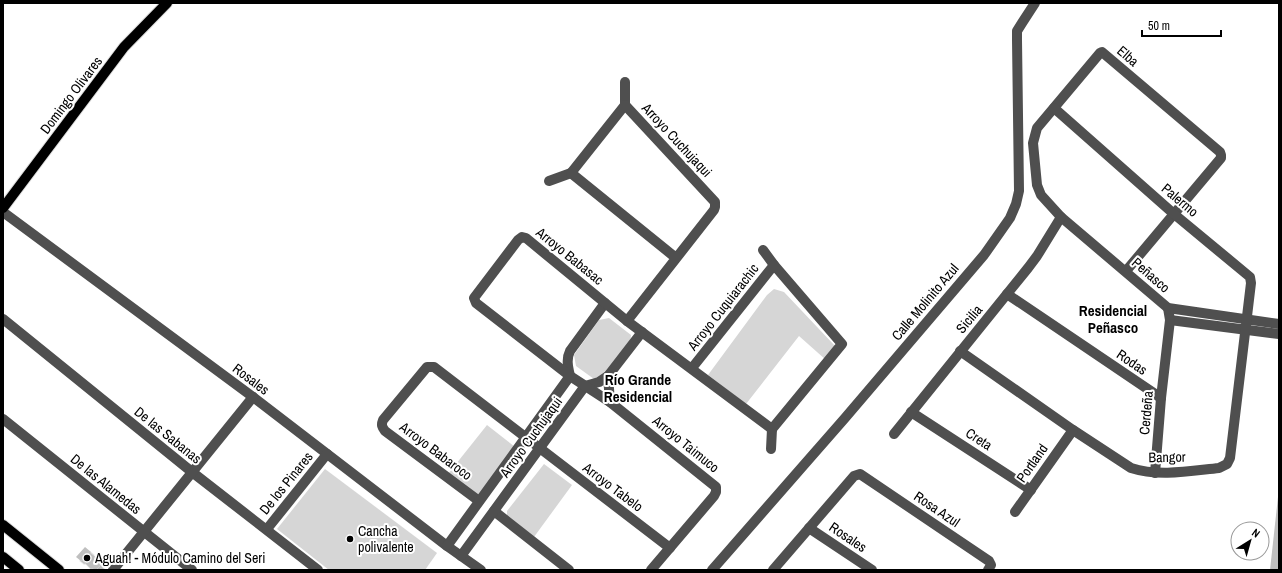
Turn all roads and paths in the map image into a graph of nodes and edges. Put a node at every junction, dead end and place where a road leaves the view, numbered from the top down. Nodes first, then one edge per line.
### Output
1 (166, 3) edge
2 (1036, 3) edge
3 (625, 82) dead end
4 (625, 105) junction
5 (1054, 108) junction
6 (571, 173) junction
7 (548, 181) dead end
8 (1037, 185) joint
9 (3, 208) edge
10 (3, 212) edge
11 (1174, 214) junction
12 (1061, 217) junction
13 (763, 250) dead end
14 (676, 258) junction
15 (774, 265) junction
16 (1126, 271) junction
17 (1007, 294) junction
18 (605, 303) junction
19 (1168, 308) junction
20 (1246, 318) junction
21 (3, 319) edge
22 (1170, 320) junction
23 (627, 321) junction
24 (1279, 324) edge
25 (1245, 330) junction
26 (642, 332) junction
27 (1279, 334) edge
28 (960, 352) junction
29 (692, 368) junction
30 (570, 376) junction
31 (608, 376) junction
32 (585, 386) junction
33 (253, 398) junction
34 (1161, 398) junction
35 (610, 402) junction
36 (911, 412) junction
37 (3, 419) edge
38 (772, 429) junction
39 (1073, 430) junction
40 (894, 434) dead end
41 (524, 438) junction
42 (538, 449) junction
43 (771, 449) dead end
44 (327, 454) junction
45 (192, 472) junction
46 (1155, 473) junction
47 (860, 474) joint
48 (1031, 490) junction
49 (479, 501) junction
50 (494, 511) junction
51 (1015, 512) dead end
52 (3, 525) edge
53 (809, 528) junction
54 (266, 529) junction
55 (144, 532) junction
56 (447, 546) junction
57 (670, 548) junction
58 (461, 556) junction
59 (3, 557) edge
60 (19, 570) edge
61 (59, 570) edge
62 (113, 570) edge
63 (192, 570) edge
64 (318, 570) edge
65 (481, 570) edge
66 (569, 570) edge
67 (651, 570) edge
68 (712, 570) edge
69 (773, 570) edge
70 (872, 570) edge
71 (988, 570) edge

1 - 9 main road, Domingo Olivares
2 - 68 street, Calle Molinito Azul
3 - 4 street
4 - 6 street, Arroyo Cuchujaqui
4 - 14 street, Arroyo Cuchujaqui
5 - 8 street, Elba
5 - 11 street, Palermo
5 - 11 street, Elba
6 - 7 street
6 - 14 street
8 - 12 street, Peñasco
10 - 33 street, Rosales
11 - 16 street
11 - 20 street, Palermo
12 - 16 street, Peñasco
12 - 17 street, Sicilia
13 - 15 street
14 - 23 street, Arroyo Cuchujaqui
15 - 29 street, Arroyo Cuquiarachic
15 - 38 street, Arroyo Cuquiarachic
16 - 19 street, Peñasco
17 - 28 street, Sicilia
17 - 34 street, Rodas
18 - 23 street, Arroyo Babasac
18 - 30 street
18 - 30 street, Arroyo Babasac
19 - 20 street, Peñasco
19 - 22 street, Cerdeña
20 - 24 street, Peñasco
20 - 25 street, Palermo
21 - 45 street, De las Sabanas
22 - 25 street
22 - 34 street, Cerdeña
23 - 26 street, Arroyo Cuquiarachic
25 - 27 street
25 - 46 street, Bangor
26 - 29 street, Arroyo Cuquiarachic
26 - 31 street
28 - 36 street, Sicilia
28 - 39 street, Bangor
29 - 38 street, Arroyo Cuquiarachic
30 - 32 street, Arroyo Taimuco
30 - 41 street, Arroyo Cuchujaqui
31 - 32 street
31 - 35 street
32 - 35 street, Arroyo Taimuco
32 - 42 street, Arroyo Cuchujaqui
33 - 44 street, Rosales
33 - 45 street
34 - 46 street, Cerdeña
35 - 57 street, Arroyo Taimuco
36 - 40 street, Sicilia
36 - 48 street, Creta
37 - 55 street, De las Alamedas
38 - 43 street
39 - 46 street, Bangor
39 - 48 street, Portland
41 - 42 street, Arroyo Tabelo
41 - 49 street, Arroyo Cuchujaqui
41 - 49 street, Arroyo Babaroco
42 - 50 street, Arroyo Cuchujaqui
42 - 57 street, Arroyo Tabelo
44 - 54 street, De los Pinares
44 - 56 street, Rosales
45 - 54 street, De las Sabanas
45 - 55 street
47 - 53 street, Rosales
47 - 71 street, Rosa Azul
48 - 51 street, Portland
49 - 56 street, Arroyo Cuchujaqui
50 - 58 street, Arroyo Cuchujaqui
50 - 66 street
52 - 61 main road
53 - 69 street, Rosales
53 - 70 street, Rosales
54 - 64 street, De las Sabanas
55 - 62 street
55 - 63 street, De las Alamedas
56 - 58 street, Rosales
57 - 67 street, Arroyo Taimuco
58 - 65 street, Rosales
59 - 60 main road

